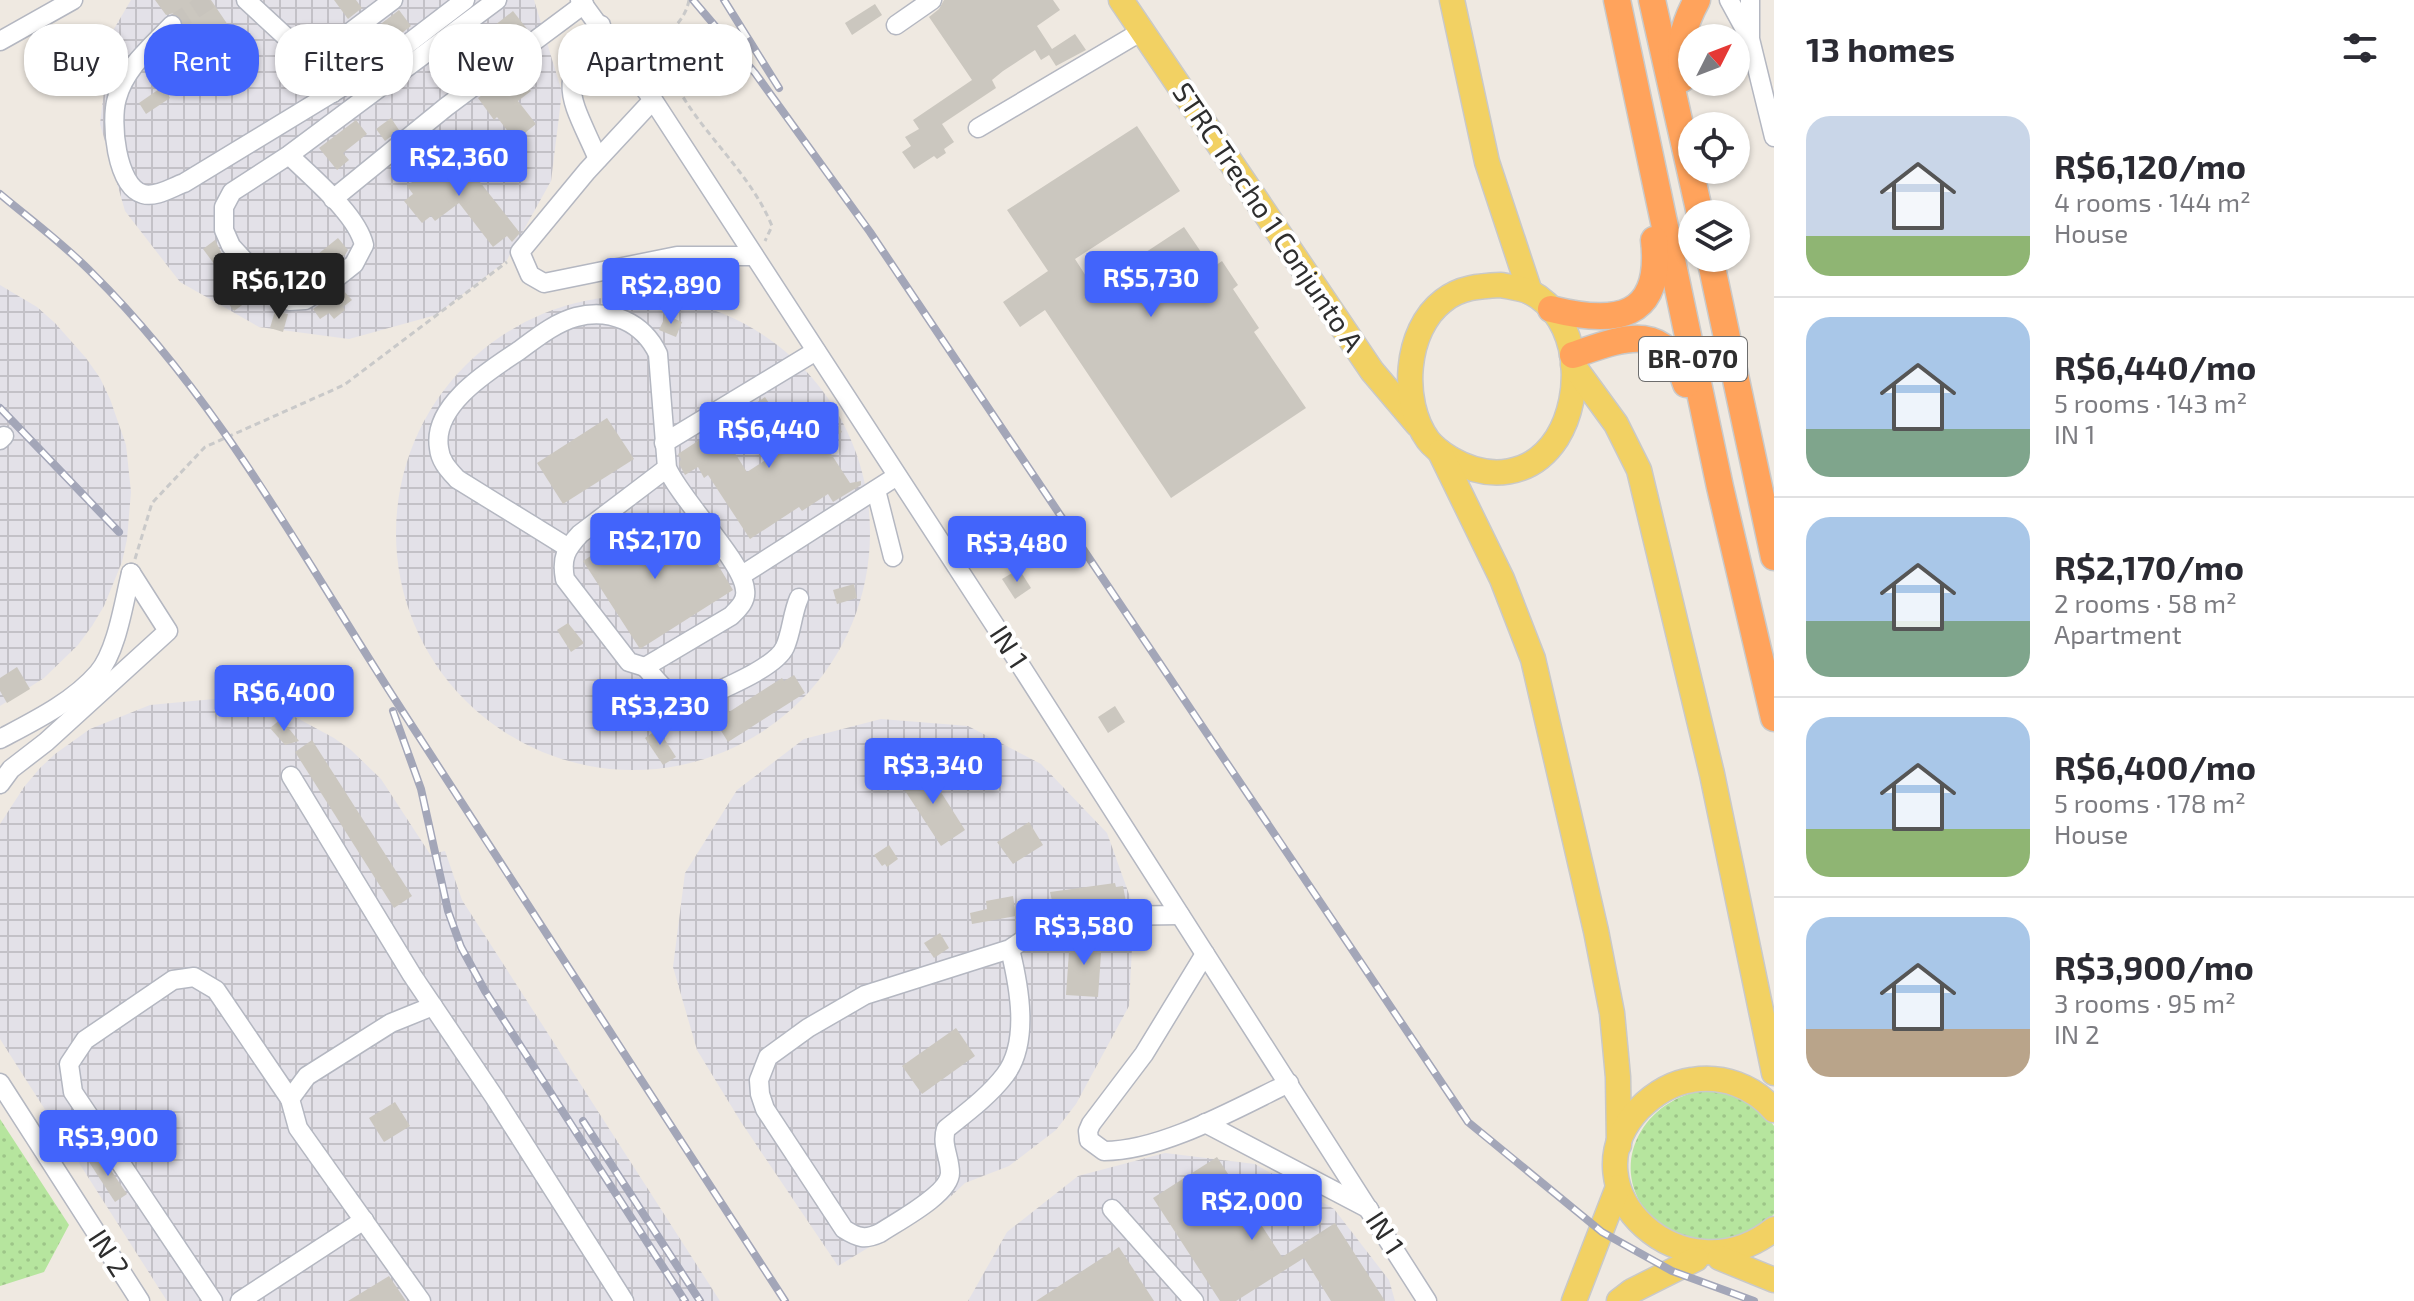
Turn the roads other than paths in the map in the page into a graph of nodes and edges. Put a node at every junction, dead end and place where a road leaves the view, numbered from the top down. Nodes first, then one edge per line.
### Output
1 (246, 0) edge
2 (393, 0) edge
3 (465, 0) edge
4 (497, 0) edge
5 (932, 0) edge
6 (1121, 0) edge
7 (1452, 0) edge
8 (1617, 0) edge
9 (1652, 0) edge
10 (1697, 0) edge
11 (1729, 0) edge
12 (1750, 0) edge
13 (66, 2) edge
14 (582, 2) edge
15 (361, 24) edge
16 (600, 24) edge
17 (1742, 24) edge
18 (1750, 24) edge
19 (896, 25) dead end
20 (275, 27) edge
21 (1142, 31) junction
22 (1750, 39) edge
23 (413, 40) edge
24 (0, 41) edge
25 (144, 55) edge
26 (328, 96) edge
27 (572, 96) edge
28 (650, 96) edge
29 (653, 100) junction
30 (1683, 112) edge
31 (1678, 115) edge
32 (978, 128) dead end
33 (1774, 137) edge
34 (1647, 145) junction
35 (289, 155) junction
36 (598, 159) junction
37 (333, 199) junction
38 (754, 256) junction
39 (1713, 272) edge
40 (1530, 292) junction
41 (1551, 309) junction
42 (816, 351) junction
43 (1573, 360) junction
44 (1422, 429) junction
45 (664, 443) junction
46 (1440, 452) junction
47 (667, 468) junction
48 (897, 476) junction
49 (1720, 487) junction
50 (876, 490) junction
51 (567, 547) junction
52 (893, 557) dead end
53 (1774, 557) edge
54 (742, 575) junction
55 (799, 598) dead end
56 (645, 667) junction
57 (1774, 718) edge
58 (0, 739) edge
59 (291, 776) dead end
60 (0, 784) edge
61 (1180, 915) junction
62 (1010, 949) junction
63 (1205, 954) junction
64 (433, 1006) junction
65 (1774, 1073) edge
66 (0, 1083) edge
67 (1289, 1083) junction
68 (290, 1099) junction
69 (1774, 1110) edge
70 (1205, 1123) junction
71 (1619, 1145) junction
72 (1618, 1187) junction
73 (1112, 1209) dead end
74 (1371, 1210) junction
75 (364, 1220) junction
76 (1774, 1229) edge
77 (1708, 1258) junction
78 (1774, 1280) edge
79 (140, 1301) edge
80 (213, 1301) edge
81 (240, 1301) edge
82 (421, 1301) edge
83 (624, 1301) edge
84 (1194, 1301) edge
85 (1427, 1301) edge
86 (1574, 1301) edge
87 (1619, 1301) edge

1 - 20 street
2 - 15 street
3 - 23 street
4 - 35 street
5 - 19 street
6 - 21 main road, STRC Trecho 1 Conjunto A
7 - 40 main road
8 - 34 highway, BR-070
9 - 31 highway
10 - 30 highway
11 - 17 street
12 - 18 street
13 - 24 street
14 - 16 street, IN 1
14 - 37 street
21 - 32 street
21 - 44 main road, STRC Trecho 1 Conjunto A
22 - 33 street
25 - 26 street
27 - 36 street
28 - 29 street, IN 1
29 - 36 street
29 - 38 street, IN 1
34 - 41 highway
34 - 49 highway, BR-070
35 - 37 street
35 - 37 street
36 - 38 street
38 - 42 street, IN 1
39 - 53 highway, BR-070
40 - 41 main road
40 - 44 main road
41 - 43 main road
42 - 45 street
42 - 48 street, IN 1
43 - 46 main road
43 - 49 highway
43 - 65 main road
44 - 46 main road
45 - 47 street
45 - 51 street
46 - 71 main road
47 - 51 street
47 - 54 street
48 - 50 street
48 - 61 street, IN 1
49 - 57 highway, BR-070
50 - 52 street
50 - 54 street
51 - 56 street
54 - 56 street
55 - 56 street
58 - 60 street
59 - 64 street
61 - 62 street
61 - 63 street, IN 1
62 - 62 street
63 - 67 street, IN 1
63 - 70 street
64 - 68 street
64 - 83 street
66 - 79 street, IN 2
67 - 70 street
67 - 74 street, IN 1
68 - 75 street
68 - 80 street
69 - 71 main road
70 - 74 street
71 - 72 main road
72 - 77 main road
72 - 86 main road
73 - 84 street
74 - 85 street, IN 1
75 - 81 street
75 - 82 street
76 - 77 main road
77 - 78 main road
77 - 87 main road

